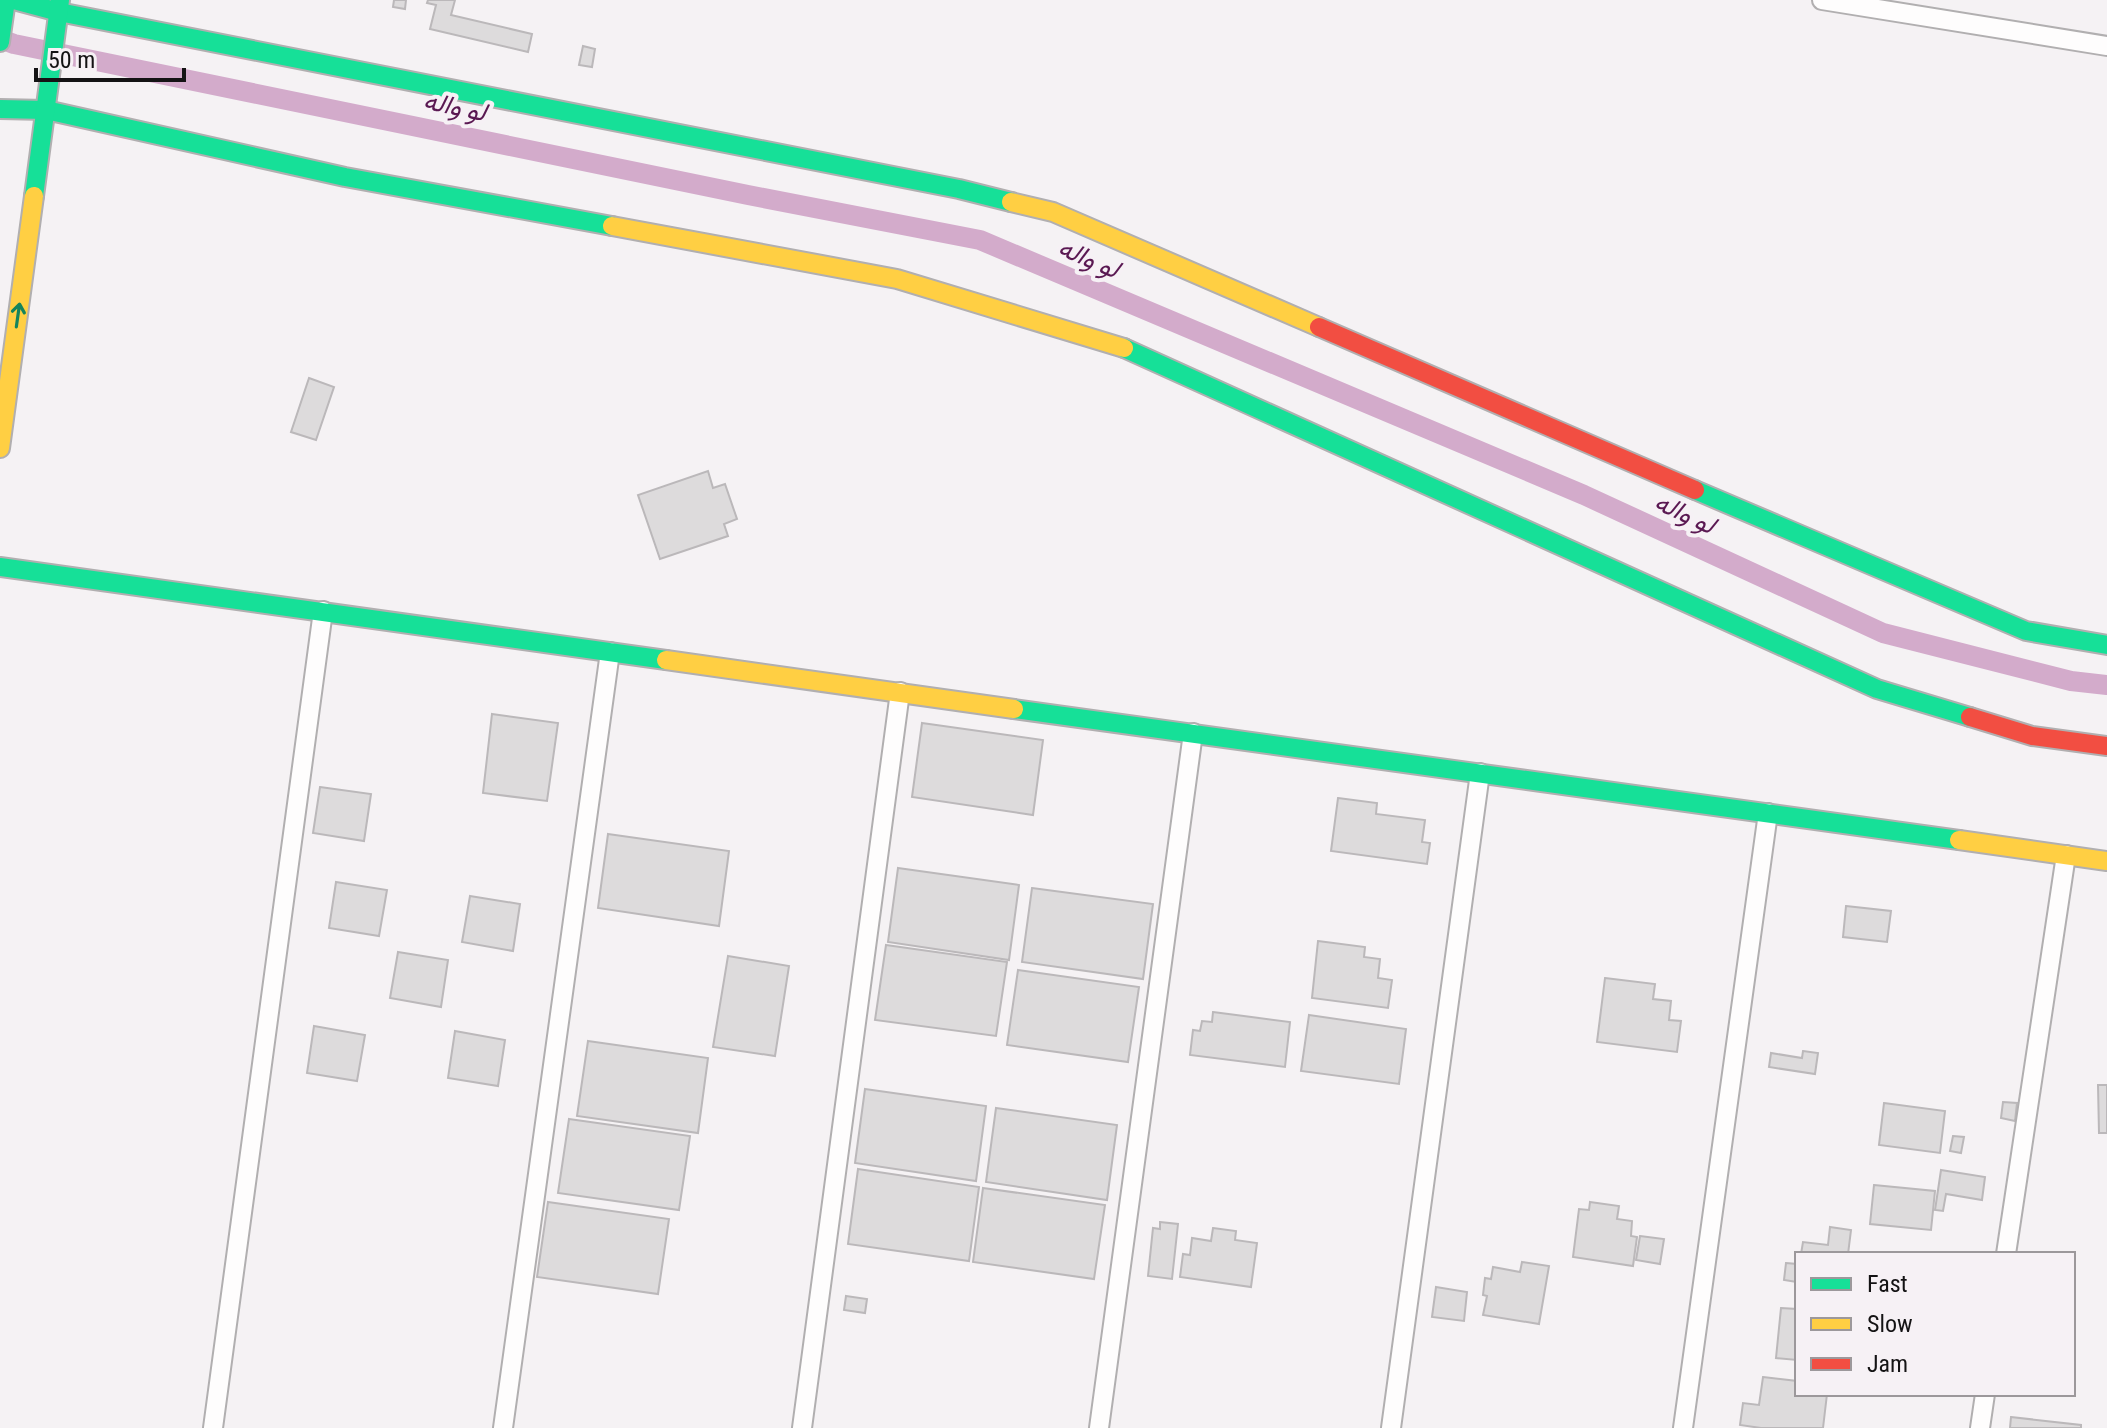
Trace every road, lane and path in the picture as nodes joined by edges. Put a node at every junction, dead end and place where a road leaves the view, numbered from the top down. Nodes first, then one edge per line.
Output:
1 (14, 0) edge
2 (1822, 0) edge
3 (5, 8) edge
4 (58, 13) edge
5 (0, 42) edge
6 (2107, 46) edge
7 (47, 101) junction
8 (0, 109) edge
9 (0, 448) edge
10 (0, 567) edge
11 (323, 611) junction
12 (2107, 645) edge
13 (610, 652) junction
14 (900, 692) junction
15 (1193, 733) junction
16 (2107, 746) edge
17 (1480, 773) junction
18 (1768, 813) junction
19 (2066, 855) junction
20 (2107, 861) edge
21 (2006, 1252) edge
22 (1985, 1396) edge
23 (213, 1428) edge
24 (503, 1428) edge
25 (802, 1428) edge
26 (1099, 1428) edge
27 (1391, 1428) edge
28 (1683, 1428) edge
29 (1980, 1428) edge

1 - 4 street
2 - 6 street
3 - 5 street
4 - 7 street
4 - 12 street
7 - 8 street
9 -> 7 street
7 - 16 street
10 - 11 street
11 - 13 street
11 - 23 street
13 - 14 street
13 - 24 street
14 - 15 street
14 - 25 street
15 - 17 street
15 - 26 street
17 - 18 street
17 - 27 street
18 - 19 street
18 - 28 street
19 - 20 street
19 - 21 street
22 - 29 street

